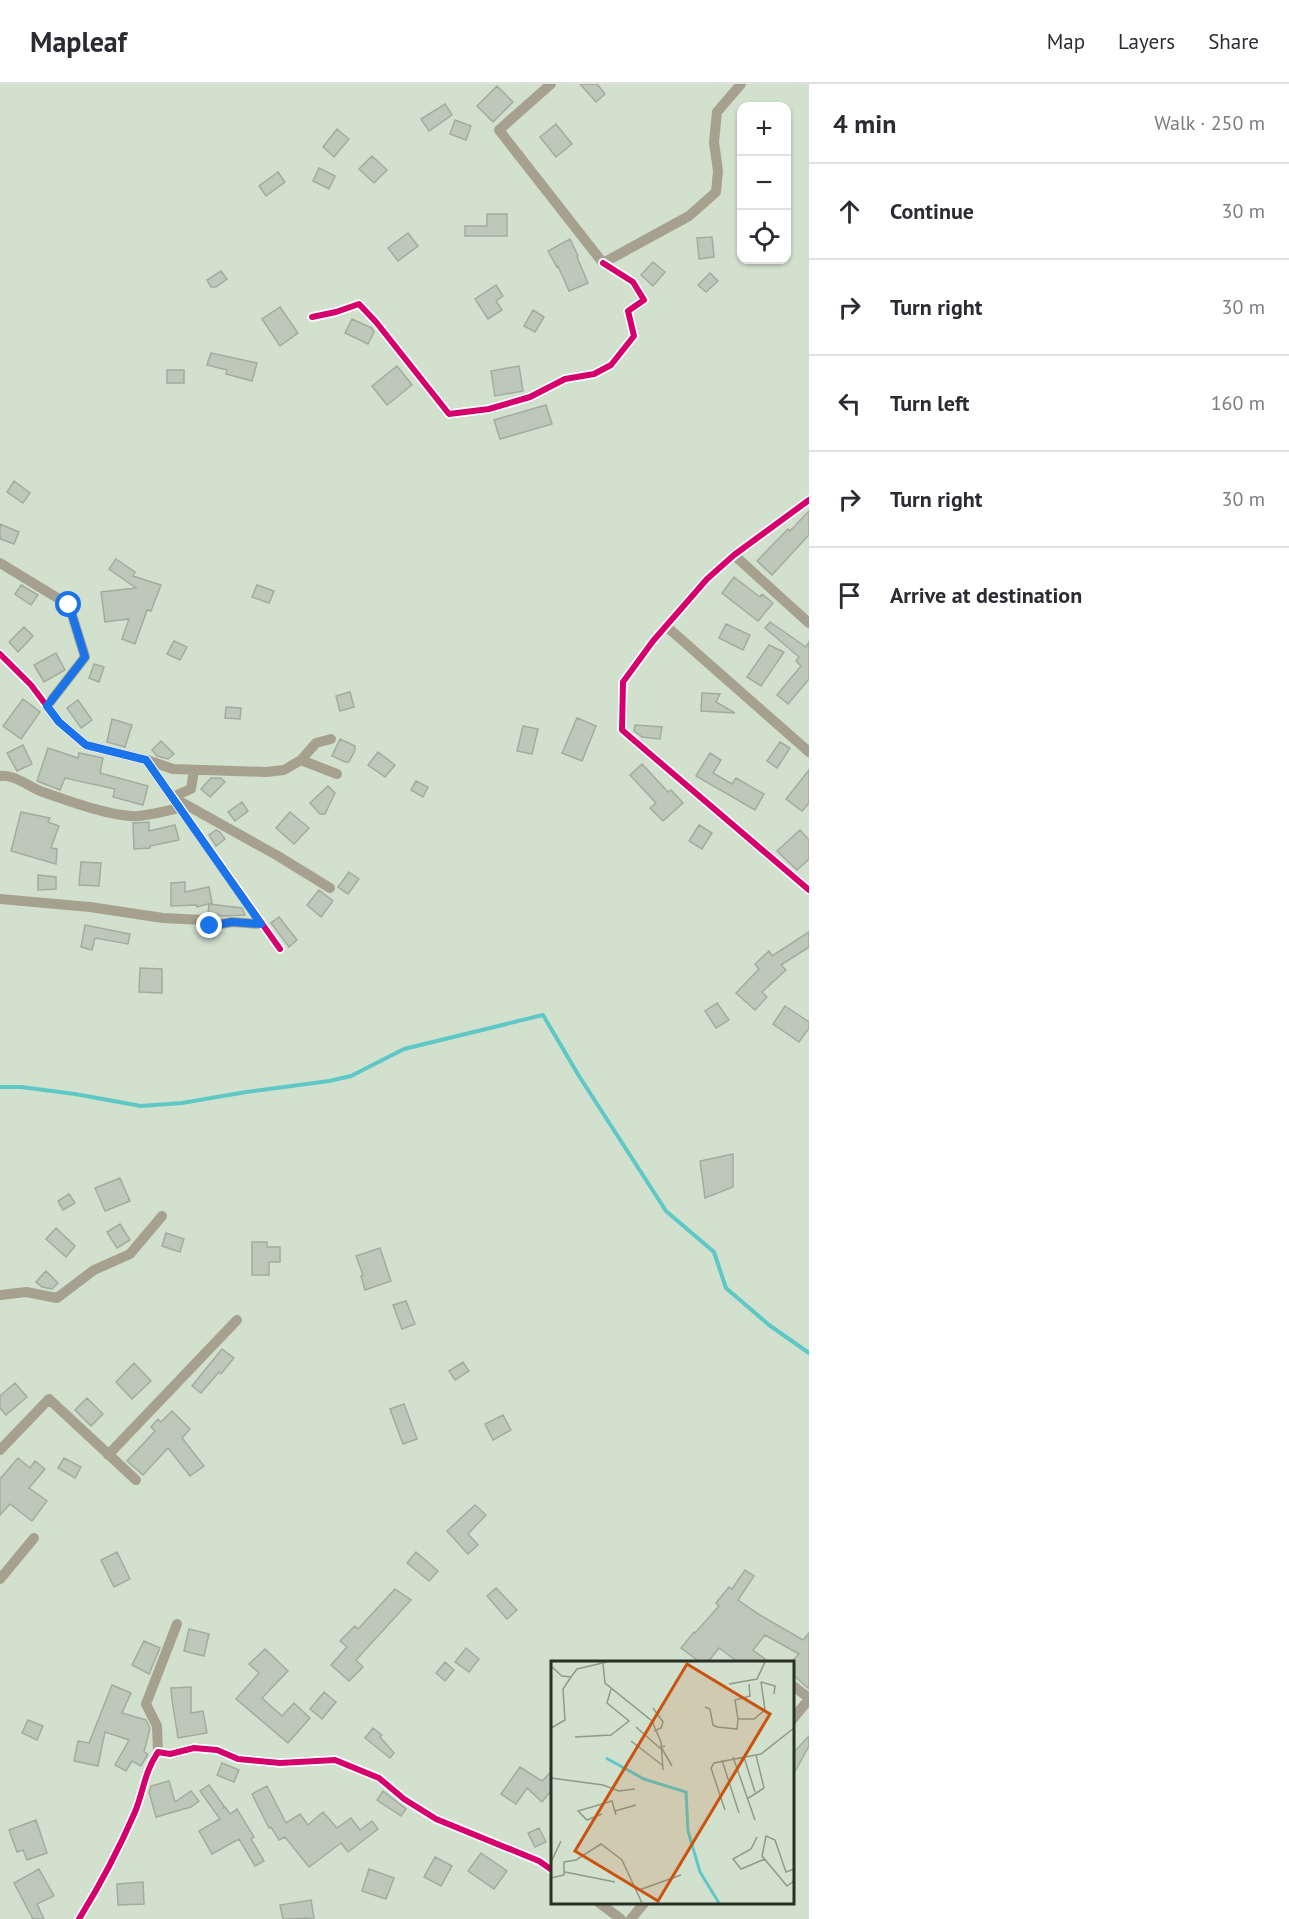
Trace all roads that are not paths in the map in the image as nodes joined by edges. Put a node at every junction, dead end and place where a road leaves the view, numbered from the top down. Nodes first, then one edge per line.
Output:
1 (550, 84) edge
2 (741, 84) edge
3 (603, 263) junction
4 (312, 317) dead end
5 (808, 503) edge
6 (734, 555) junction
7 (0, 563) edge
8 (809, 623) edge
9 (666, 626) junction
10 (0, 654) edge
11 (47, 706) junction
12 (332, 739) dead end
13 (809, 752) edge
14 (146, 760) junction
15 (301, 760) junction
16 (194, 770) junction
17 (337, 774) dead end
18 (0, 776) edge
19 (171, 797) junction
20 (179, 808) junction
21 (330, 888) dead end
22 (809, 890) edge
23 (0, 898) edge
24 (261, 924) junction
25 (280, 949) dead end
26 (162, 1216) dead end
27 (0, 1295) edge
28 (237, 1320) dead end
29 (0, 1450) edge
30 (108, 1455) junction
31 (135, 1480) dead end
32 (34, 1538) dead end
33 (0, 1579) edge
34 (177, 1624) dead end
35 (794, 1687) edge
36 (809, 1699) edge
37 (794, 1718) edge
38 (158, 1752) junction
39 (551, 1869) edge
40 (601, 1904) edge
41 (643, 1904) edge
42 (79, 1919) edge
43 (621, 1919) edge
44 (631, 1919) edge

1 - 3 street
2 - 3 street
3 - 4 street
5 - 6 street
6 - 8 street
6 - 9 street
7 - 11 street
9 - 13 street
9 - 22 street
10 - 11 street
11 - 14 street
12 - 15 street
14 - 16 street
14 - 19 street
15 - 16 street
15 - 17 street
16 - 19 street
18 - 20 street
19 - 20 street
19 - 21 street
20 - 24 street
23 - 24 street
24 - 25 street
26 - 27 street
28 - 30 street
29 - 30 street
30 - 31 street
32 - 33 street
34 - 38 street
35 - 36 street
36 - 37 street
38 - 39 street
38 - 42 street
40 - 43 street
41 - 44 street

